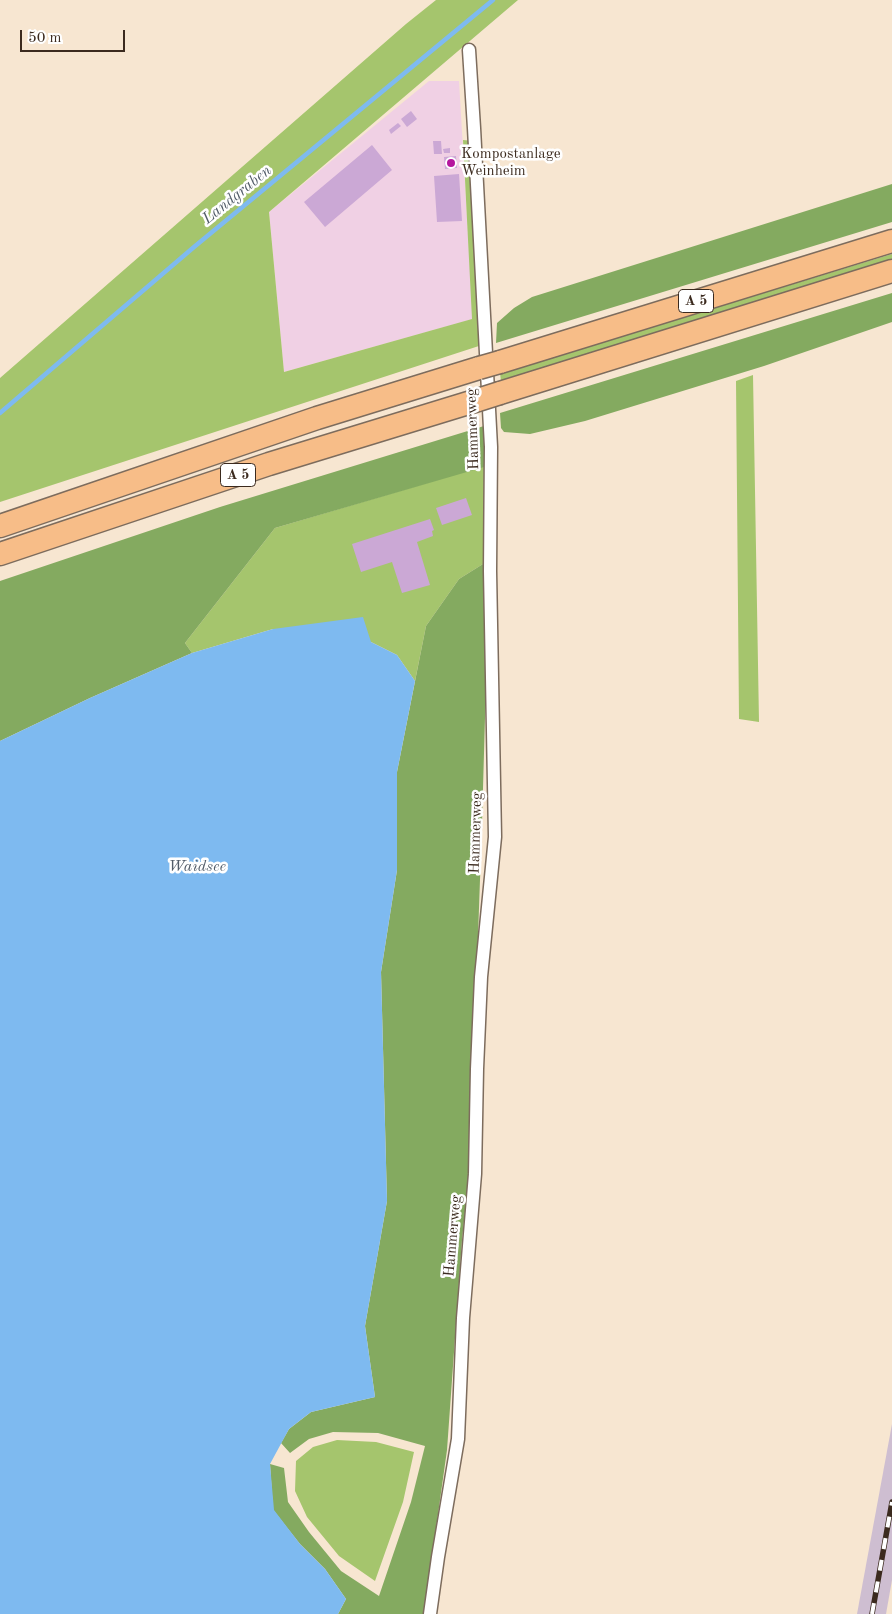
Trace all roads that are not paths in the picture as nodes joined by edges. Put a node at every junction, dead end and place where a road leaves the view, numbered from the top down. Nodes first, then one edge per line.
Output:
1 (468, 50) dead end
2 (892, 242) edge
3 (892, 271) edge
4 (0, 526) edge
5 (0, 554) edge
6 (430, 1614) edge

1 - 6 street, Hammerweg
2 - 4 highway, A 5
3 - 5 highway, A 5, bridge

